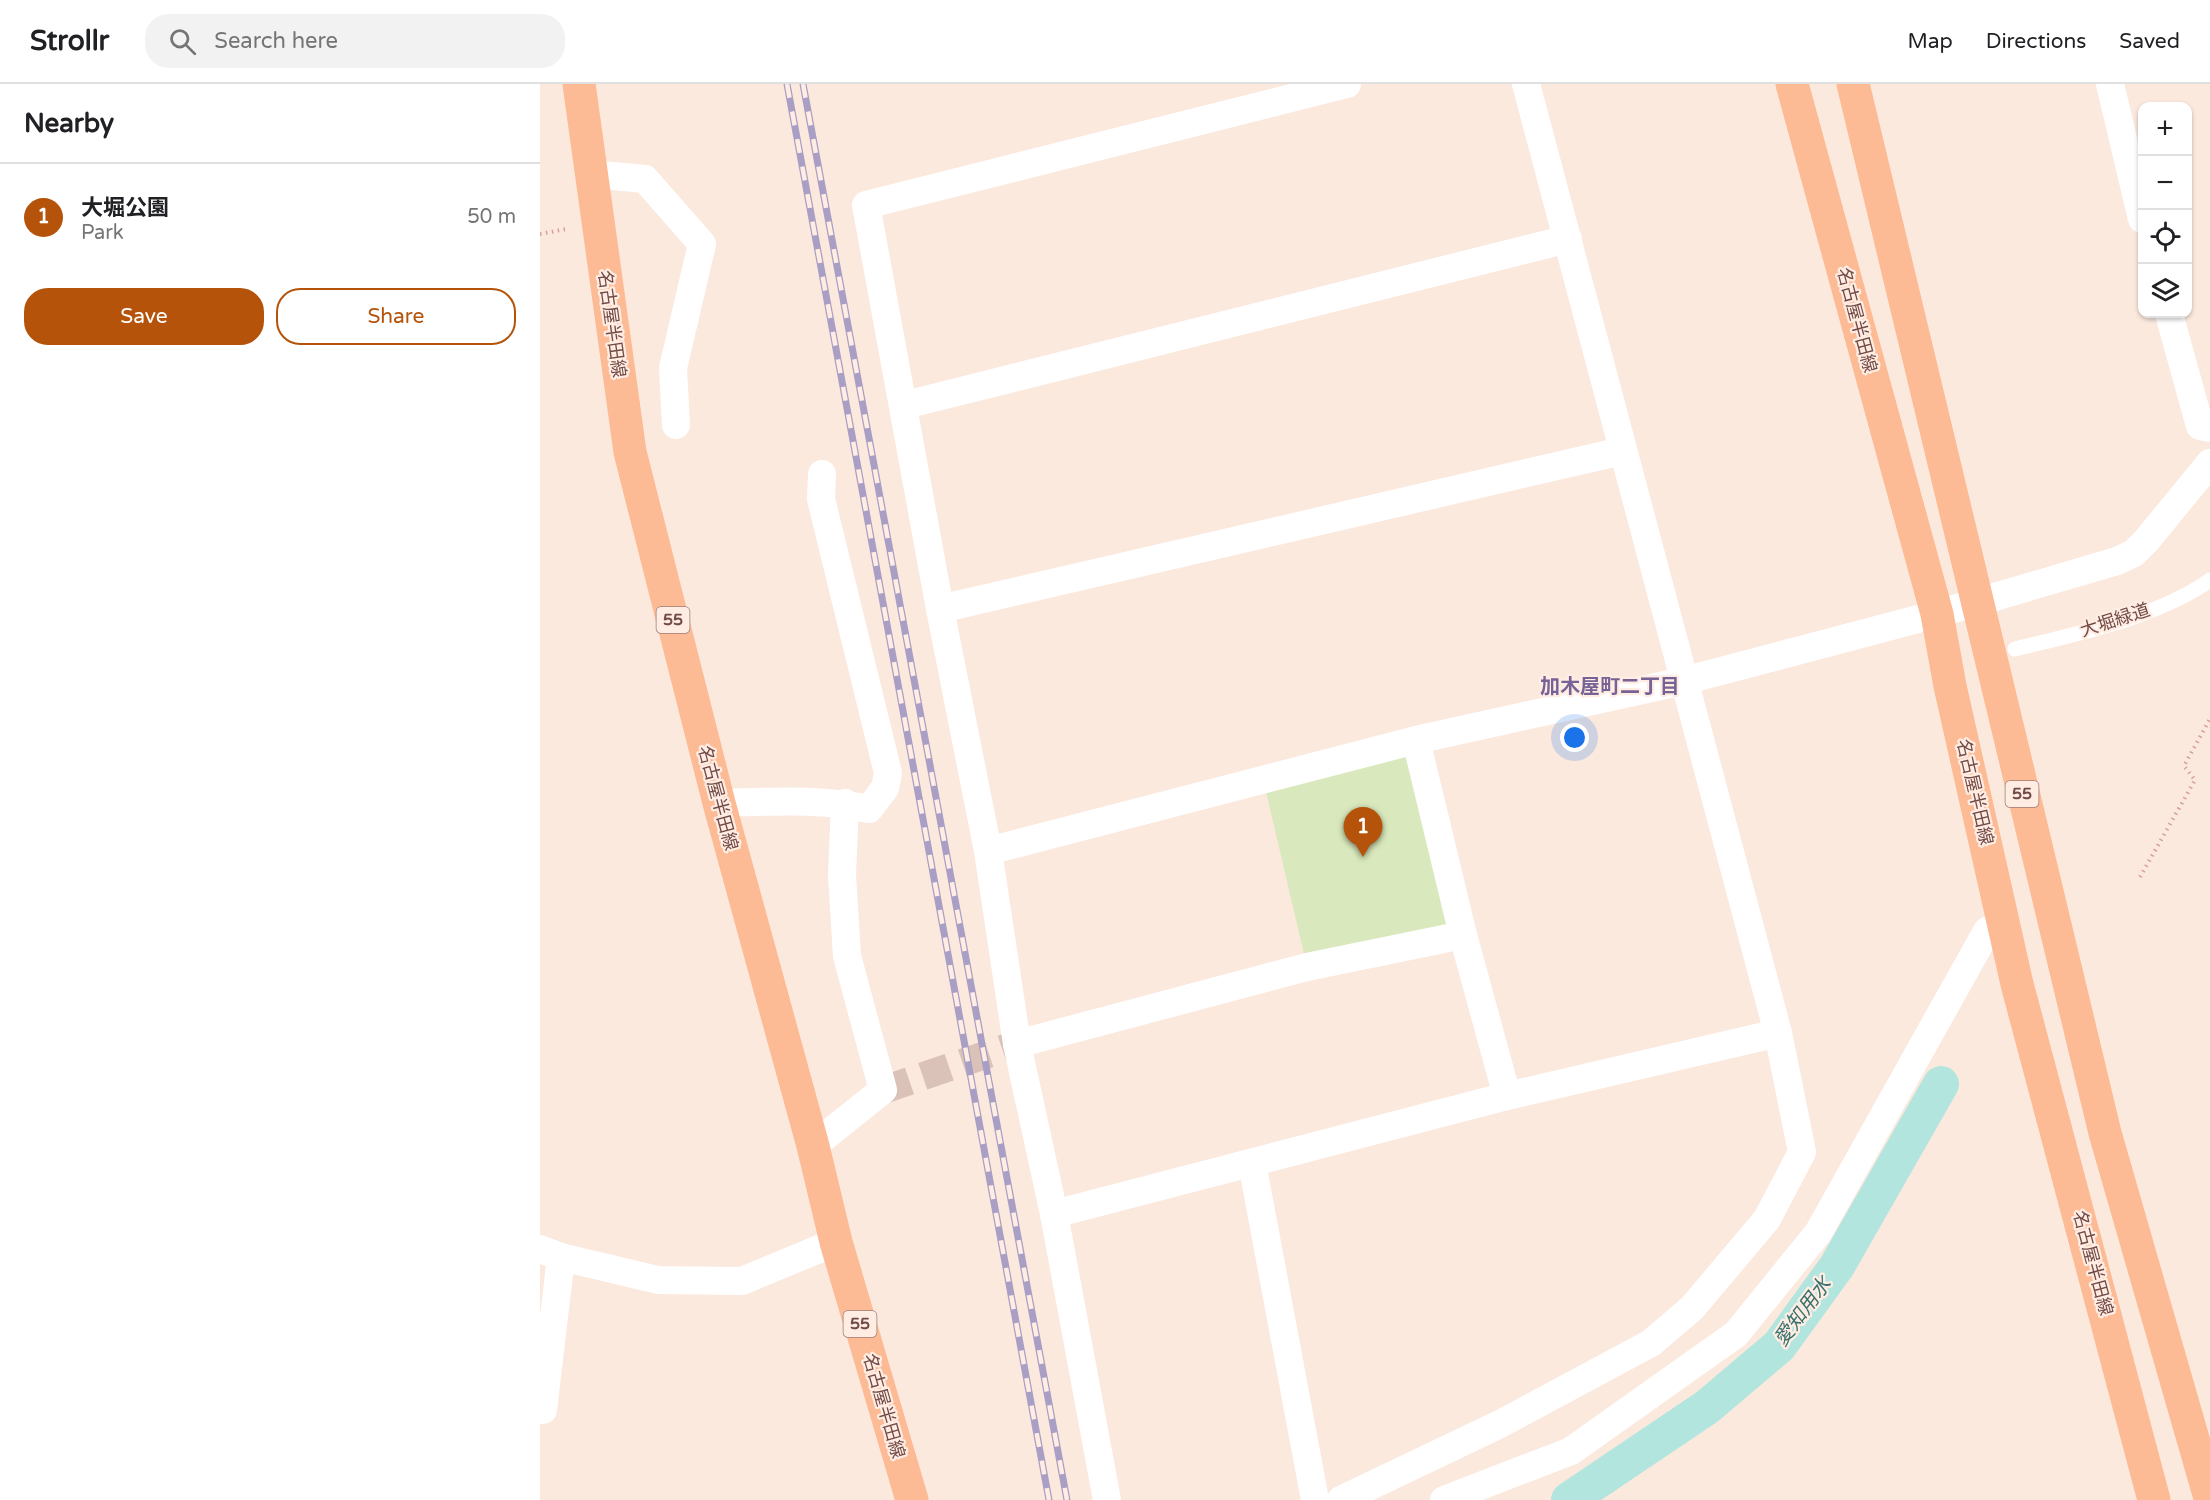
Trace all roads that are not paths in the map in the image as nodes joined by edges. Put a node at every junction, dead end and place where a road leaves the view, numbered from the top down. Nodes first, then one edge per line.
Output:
1 (579, 84) edge
2 (1347, 84) edge
3 (1526, 84) edge
4 (1792, 84) edge
5 (1853, 84) edge
6 (2110, 84) edge
7 (591, 174) junction
8 (2140, 210) edge
9 (1568, 239) junction
10 (2170, 318) edge
11 (905, 405) junction
12 (676, 425) dead end
13 (2210, 428) edge
14 (1622, 451) junction
15 (2210, 463) edge
16 (822, 474) dead end
17 (2210, 580) edge
18 (1976, 603) junction
19 (940, 609) junction
20 (1937, 614) junction
21 (2015, 649) dead end
22 (1683, 681) junction
23 (1416, 740) junction
24 (719, 803) junction
25 (845, 803) junction
26 (988, 851) junction
27 (2005, 922) junction
28 (1463, 935) junction
29 (1778, 1033) junction
30 (1017, 1044) junction
31 (1507, 1096) junction
32 (813, 1146) junction
33 (1252, 1162) junction
34 (1054, 1214) junction
35 (836, 1242) junction
36 (551, 1253) edge
37 (543, 1410) dead end
38 (2209, 1490) edge
39 (912, 1500) edge
40 (1107, 1500) edge
41 (1315, 1500) edge
42 (1341, 1500) edge
43 (1444, 1500) edge
44 (2154, 1500) edge

1 - 7 main road, 名古屋半田線 / 55
2 - 11 street
3 - 9 street
4 - 20 main road, 名古屋半田線 / 55
5 - 18 main road, 55
6 - 8 street
7 - 12 street
7 - 24 main road, 名古屋半田線 / 55
9 - 11 street
9 - 14 street
10 - 13 street
11 - 19 street
14 - 19 street
14 - 22 street
15 - 18 street
16 - 25 street
17 - 21 lane, 大堀緑道
18 - 20 street
18 - 38 main road, 55
19 - 26 street
20 - 22 street
20 - 27 main road, 名古屋半田線 / 55
22 - 23 street
22 - 29 street
23 - 26 street
23 - 28 street
24 - 25 street
24 - 32 main road, 名古屋半田線 / 55
25 - 32 street
26 - 30 street
27 - 43 street
27 - 44 main road, 名古屋半田線 / 55
28 - 30 street
28 - 31 street
29 - 31 street
29 - 42 street
30 - 34 street
31 - 33 street
32 - 35 main road, 名古屋半田線 / 55
33 - 34 street
33 - 41 street
34 - 40 street
35 - 36 street
35 - 39 main road, 名古屋半田線 / 55
36 - 37 street

